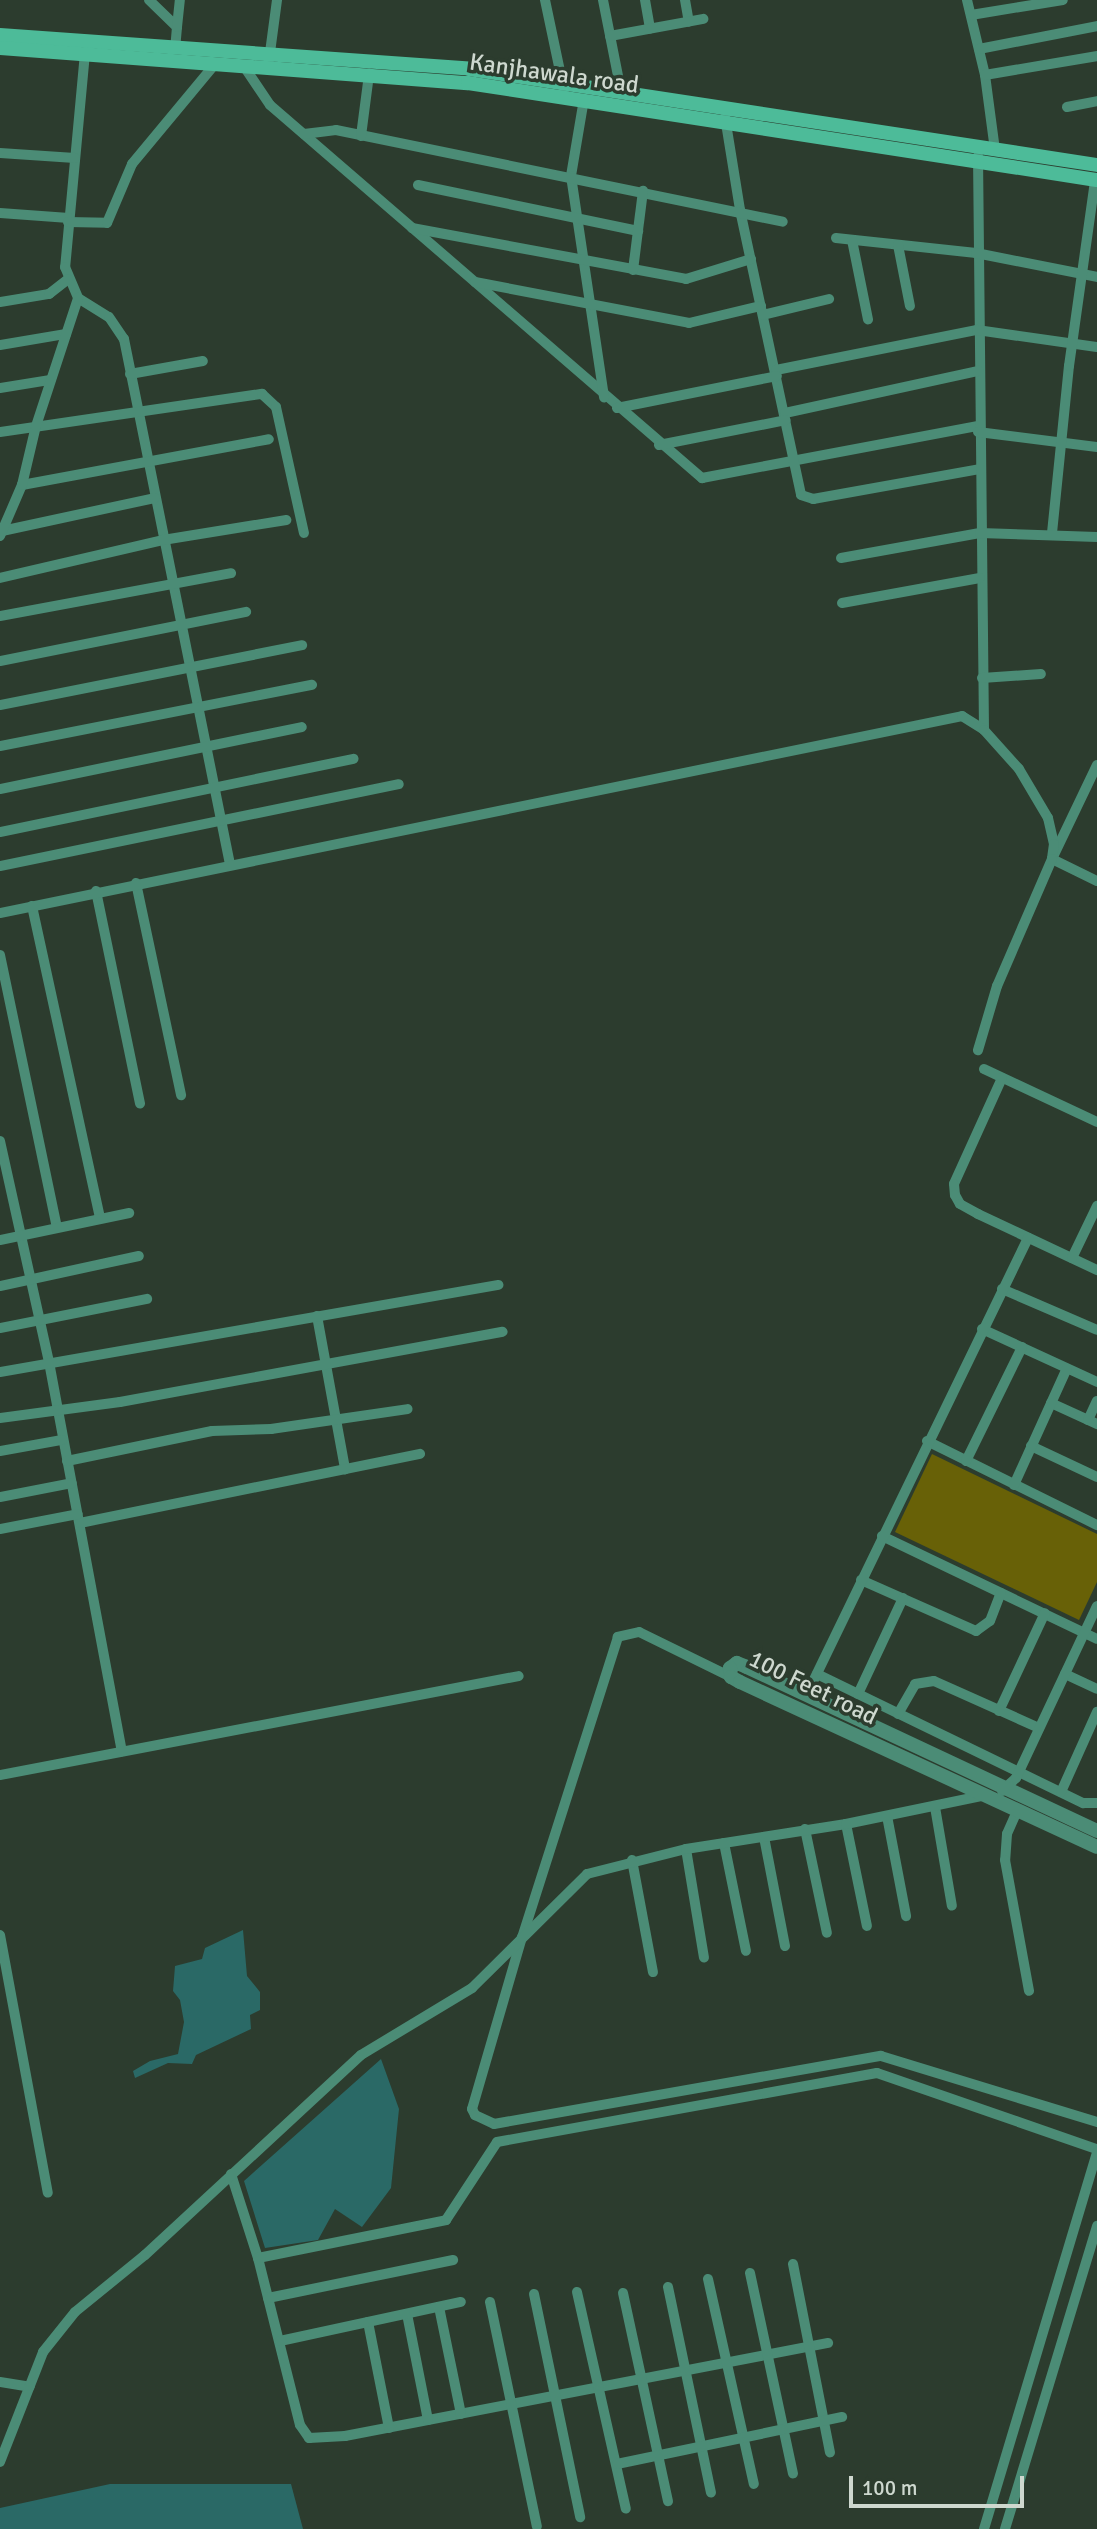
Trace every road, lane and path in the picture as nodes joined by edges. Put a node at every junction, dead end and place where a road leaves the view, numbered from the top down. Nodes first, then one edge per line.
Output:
1 (149, 0) edge
2 (180, 0) edge
3 (276, 0) edge
4 (545, 0) edge
5 (603, 0) edge
6 (645, 0) edge
7 (685, 0) edge
8 (967, 0) edge
9 (1063, 0) edge
10 (971, 15) junction
11 (703, 19) dead end
12 (689, 22) junction
13 (1097, 26) edge
14 (177, 27) junction
15 (650, 29) junction
16 (0, 35) edge
17 (610, 36) junction
18 (0, 48) edge
19 (175, 48) junction
20 (979, 49) junction
21 (85, 53) junction
22 (1097, 56) edge
23 (269, 61) junction
24 (216, 63) junction
25 (243, 65) junction
26 (369, 74) junction
27 (985, 75) junction
28 (563, 88) junction
29 (621, 91) junction
30 (584, 99) junction
31 (1097, 102) edge
32 (1067, 107) dead end
33 (726, 114) junction
34 (304, 134) junction
35 (361, 136) junction
36 (995, 150) junction
37 (0, 153) edge
38 (978, 154) junction
39 (75, 158) junction
40 (1096, 175) edge
41 (571, 176) junction
42 (418, 185) dead end
43 (643, 191) junction
44 (740, 210) junction
45 (0, 213) edge
46 (574, 215) junction
47 (69, 220) junction
48 (783, 222) dead end
49 (412, 228) junction
50 (638, 231) junction
51 (836, 238) dead end
52 (852, 240) junction
53 (898, 245) junction
54 (976, 253) junction
55 (581, 258) junction
56 (751, 260) junction
57 (633, 270) junction
58 (1080, 274) junction
59 (1097, 277) edge
60 (68, 279) junction
61 (472, 281) junction
62 (78, 298) junction
63 (830, 299) dead end
64 (0, 302) edge
65 (589, 302) junction
66 (910, 306) dead end
67 (762, 311) junction
68 (868, 319) dead end
69 (977, 330) junction
70 (65, 334) junction
71 (1072, 343) junction
72 (0, 345) edge
73 (1097, 347) edge
74 (203, 361) dead end
75 (978, 371) junction
76 (776, 373) junction
77 (131, 374) junction
78 (50, 380) junction
79 (0, 388) edge
80 (604, 398) junction
81 (617, 408) junction
82 (136, 412) junction
83 (786, 416) junction
84 (36, 426) junction
85 (978, 429) junction
86 (0, 432) edge
87 (270, 439) dead end
88 (1061, 441) junction
89 (659, 444) junction
90 (1097, 447) edge
91 (146, 461) junction
92 (795, 463) junction
93 (979, 469) junction
94 (22, 485) junction
95 (153, 498) junction
96 (286, 520) dead end
97 (1, 533) edge
98 (304, 533) dead end
99 (980, 533) junction
100 (1052, 533) junction
101 (1097, 537) edge
102 (163, 540) junction
103 (841, 558) dead end
104 (232, 573) dead end
105 (0, 578) edge
106 (980, 578) junction
107 (172, 582) junction
108 (842, 603) dead end
109 (246, 612) dead end
110 (0, 616) edge
111 (180, 624) junction
112 (302, 645) dead end
113 (0, 661) edge
114 (189, 667) junction
115 (1041, 674) dead end
116 (982, 678) junction
117 (312, 685) dead end
118 (0, 705) edge
119 (198, 708) junction
120 (302, 727) dead end
121 (984, 730) junction
122 (0, 746) edge
123 (205, 747) junction
124 (354, 759) dead end
125 (1097, 765) edge
126 (399, 784) dead end
127 (0, 789) edge
128 (215, 789) junction
129 (221, 821) junction
130 (0, 832) edge
131 (1052, 859) junction
132 (230, 864) junction
133 (0, 866) edge
134 (1097, 881) edge
135 (136, 883) junction
136 (96, 891) junction
137 (32, 906) junction
138 (0, 913) edge
139 (0, 955) edge
140 (978, 1050) dead end
141 (984, 1069) dead end
142 (1002, 1078) junction
143 (181, 1095) dead end
144 (140, 1103) dead end
145 (1097, 1122) edge
146 (1, 1148) edge
147 (5, 1192) edge
148 (1097, 1206) edge
149 (129, 1213) dead end
150 (100, 1218) junction
151 (57, 1227) junction
152 (18, 1236) junction
153 (1028, 1238) junction
154 (0, 1240) edge
155 (139, 1256) dead end
156 (1072, 1258) junction
157 (1097, 1270) edge
158 (29, 1280) junction
159 (498, 1285) dead end
160 (0, 1286) edge
161 (1002, 1289) junction
162 (147, 1299) dead end
163 (317, 1316) junction
164 (39, 1320) junction
165 (0, 1328) edge
166 (982, 1329) junction
167 (1097, 1330) edge
168 (503, 1332) dead end
169 (1022, 1347) junction
170 (49, 1362) junction
171 (325, 1365) junction
172 (1067, 1368) junction
173 (0, 1372) edge
174 (1097, 1382) edge
175 (1097, 1401) edge
176 (1051, 1403) junction
177 (55, 1409) junction
178 (408, 1409) dead end
179 (0, 1418) edge
180 (336, 1421) junction
181 (1093, 1422) edge
182 (62, 1440) junction
183 (926, 1441) junction
184 (1031, 1446) junction
185 (0, 1451) edge
186 (420, 1454) dead end
187 (67, 1461) junction
188 (966, 1461) junction
189 (345, 1469) junction
190 (1097, 1477) edge
191 (72, 1483) junction
192 (1014, 1485) junction
193 (0, 1497) edge
194 (79, 1519) junction
195 (1097, 1525) edge
196 (0, 1529) edge
197 (882, 1536) junction
198 (862, 1580) junction
199 (1001, 1593) junction
200 (903, 1598) junction
201 (1097, 1606) edge
202 (1045, 1614) junction
203 (1084, 1633) junction
204 (1097, 1639) edge
205 (817, 1674) junction
206 (1065, 1674) junction
207 (519, 1676) dead end
208 (731, 1677) junction
209 (1097, 1689) edge
210 (807, 1694) junction
211 (858, 1694) junction
212 (999, 1711) junction
213 (1097, 1712) edge
214 (898, 1714) junction
215 (1040, 1728) junction
216 (122, 1751) junction
217 (1019, 1772) junction
218 (0, 1775) edge
219 (1008, 1790) junction
220 (1061, 1792) junction
221 (987, 1795) junction
222 (1097, 1803) edge
223 (935, 1807) junction
224 (1018, 1808) junction
225 (887, 1816) junction
226 (846, 1824) junction
227 (805, 1829) junction
228 (1097, 1831) edge
229 (764, 1837) junction
230 (724, 1843) junction
231 (1097, 1847) edge
232 (686, 1849) junction
233 (632, 1860) junction
234 (952, 1906) dead end
235 (906, 1916) dead end
236 (867, 1926) dead end
237 (827, 1933) dead end
238 (0, 1935) edge
239 (520, 1945) junction
240 (785, 1945) dead end
241 (746, 1951) dead end
242 (704, 1958) dead end
243 (653, 1972) dead end
244 (1029, 1991) dead end
245 (1097, 2122) edge
246 (1097, 2151) edge
247 (231, 2174) junction
248 (48, 2193) dead end
249 (1097, 2226) edge
250 (258, 2258) junction
251 (453, 2260) dead end
252 (793, 2264) dead end
253 (750, 2273) dead end
254 (708, 2279) dead end
255 (668, 2287) dead end
256 (577, 2292) dead end
257 (623, 2293) dead end
258 (534, 2294) dead end
259 (268, 2298) junction
260 (461, 2302) dead end
261 (490, 2302) dead end
262 (439, 2307) junction
263 (408, 2314) junction
264 (368, 2322) junction
265 (280, 2341) junction
266 (828, 2343) dead end
267 (810, 2347) junction
268 (768, 2356) junction
269 (729, 2363) junction
270 (687, 2372) junction
271 (643, 2379) junction
272 (0, 2382) edge
273 (30, 2387) junction
274 (600, 2388) junction
275 (555, 2396) junction
276 (512, 2404) junction
277 (461, 2414) junction
278 (842, 2417) dead end
279 (428, 2420) junction
280 (825, 2422) junction
281 (389, 2428) junction
282 (784, 2431) junction
283 (744, 2438) junction
284 (701, 2446) junction
285 (830, 2452) dead end
286 (659, 2454) junction
287 (0, 2462) edge
288 (617, 2463) junction
289 (793, 2473) dead end
290 (754, 2484) dead end
291 (711, 2493) dead end
292 (668, 2501) dead end
293 (626, 2509) dead end
294 (580, 2517) dead end
295 (537, 2526) dead end
296 (984, 2529) edge
297 (1006, 2529) edge

1 - 14 street
2 - 14 street
3 - 23 street
4 - 28 street
5 - 17 street
6 - 15 street
7 - 12 street
8 - 10 street
9 - 10 street
10 - 20 street
11 - 12 street
12 - 15 street
13 - 20 street
14 - 19 street
15 - 17 street
16 - 19 main road, Kanjhawala road
17 - 29 street
18 - 21 main road, Kanjhawala road
19 - 23 main road, Kanjhawala road
20 - 27 street
21 - 24 main road, Kanjhawala road
21 - 39 street
22 - 27 street
23 - 25 main road, Kanjhawala road
23 - 26 main road, Kanjhawala road
23 - 28 main road, Kanjhawala road
24 - 25 main road, Kanjhawala road
24 - 47 street
25 - 34 street
26 - 28 main road, Kanjhawala road
26 - 35 street
27 - 36 street
28 - 29 main road, Kanjhawala road
28 - 30 main road, Kanjhawala road
29 - 33 main road, Kanjhawala road
30 - 33 main road, Kanjhawala road
30 - 41 street
31 - 32 street
33 - 38 main road, Kanjhawala road
33 - 44 street
34 - 35 street
34 - 49 street
35 - 41 street
36 - 38 main road, Kanjhawala road
36 - 40 main road, Kanjhawala road
37 - 39 street
38 - 40 main road, Kanjhawala road
38 - 54 street
39 - 47 street
40 - 58 street
41 - 43 street
41 - 46 street
42 - 46 street
43 - 44 street
43 - 50 street
44 - 48 street
44 - 56 street
45 - 47 street
46 - 50 street
46 - 55 street
47 - 60 street
49 - 55 street
49 - 61 street
50 - 57 street
51 - 52 street
52 - 53 street
52 - 68 street
53 - 54 street
53 - 66 street
54 - 58 street
54 - 69 street
55 - 57 street
55 - 65 street
56 - 57 street
56 - 67 street
58 - 59 street
58 - 71 street
60 - 62 street
60 - 64 street
61 - 65 street
61 - 80 street
62 - 70 street
62 - 77 street
63 - 67 street
65 - 67 street
65 - 80 street
67 - 76 street
69 - 71 street
69 - 75 street
69 - 76 street
70 - 72 street
70 - 78 street
71 - 73 street
71 - 88 street
74 - 77 street
75 - 83 street
75 - 85 street
76 - 81 street
76 - 83 street
77 - 82 street
78 - 79 street
78 - 84 street
80 - 81 street
81 - 89 street
82 - 84 street
82 - 91 street
82 - 98 street
83 - 89 street
83 - 92 street
84 - 86 street
84 - 94 street
85 - 88 street
85 - 92 street
85 - 93 street
87 - 91 street
88 - 90 street
88 - 100 street
89 - 92 street
91 - 94 street
91 - 95 street
92 - 93 street
93 - 99 street
94 - 97 street
95 - 97 street
95 - 102 street
96 - 102 street
99 - 100 street
99 - 103 street
99 - 106 street
100 - 101 street
102 - 105 street
102 - 107 street
104 - 107 street
106 - 108 street
106 - 116 street
107 - 110 street
107 - 111 street
109 - 111 street
111 - 113 street
111 - 114 street
112 - 114 street
114 - 118 street
114 - 119 street
115 - 116 street
116 - 121 street
117 - 119 street
119 - 122 street
119 - 123 street
120 - 123 street
121 - 131 street
121 - 132 street
123 - 127 street
123 - 128 street
124 - 128 street
125 - 131 street
126 - 129 street
128 - 129 street
128 - 130 street
129 - 132 street
129 - 133 street
131 - 134 street
131 - 140 street
132 - 135 street
135 - 136 street
135 - 143 street
136 - 137 street
136 - 144 street
137 - 138 street
137 - 150 street
139 - 151 street
141 - 142 street
142 - 145 street
142 - 153 street
146 - 147 street
147 - 152 street
148 - 156 street
149 - 150 street
150 - 151 street
151 - 152 street
152 - 154 street
152 - 158 street
153 - 156 street
153 - 161 street
155 - 158 street
156 - 157 street
158 - 160 street
158 - 164 street
159 - 163 street
161 - 166 street
161 - 167 street
162 - 164 street
163 - 170 street
163 - 171 street
164 - 165 street
164 - 170 street
166 - 169 street
166 - 183 street
168 - 171 street
169 - 172 street
169 - 188 street
170 - 173 street
170 - 177 street
171 - 177 street
171 - 180 street
172 - 174 street
172 - 176 street
175 - 181 street
176 - 181 street
176 - 184 street
177 - 179 street
177 - 182 street
178 - 180 street
180 - 187 street
180 - 189 street
182 - 185 street
182 - 187 street
183 - 188 street
183 - 197 street
184 - 190 street
184 - 192 street
186 - 189 street
187 - 191 street
188 - 192 street
189 - 194 street
191 - 193 street
191 - 194 street
192 - 195 street
194 - 196 street
194 - 216 street
197 - 198 street
197 - 199 street
198 - 200 street
198 - 205 street
199 - 200 street
199 - 202 street
200 - 211 street
201 - 203 street
202 - 203 street
202 - 212 street
203 - 204 street
203 - 206 street
205 - 210 street
205 - 211 street
206 - 209 street
206 - 215 street
207 - 216 street
208 - 210 street, 100 Feet road
208 - 221 street, 100 Feet road
208 - 239 street
210 - 219 street, 100 Feet road
211 - 214 street
212 - 214 street
212 - 215 street
213 - 220 street
214 - 217 street
215 - 217 street
216 - 218 street
217 - 219 street
217 - 220 street
219 - 221 street
219 - 228 street, 100 Feet road
220 - 222 street
221 - 223 street
221 - 224 street, 100 Feet road
223 - 225 street
223 - 234 street
224 - 231 street, 100 Feet road
224 - 244 street
225 - 226 street
225 - 235 street
226 - 227 street
226 - 236 street
227 - 229 street
227 - 237 street
229 - 230 street
229 - 240 street
230 - 232 street
230 - 241 street
232 - 233 street
232 - 242 street
233 - 239 street
233 - 243 street
238 - 248 street
239 - 245 street
239 - 247 street
246 - 250 street
246 - 296 street
247 - 250 street
247 - 273 street
249 - 297 street
250 - 259 street
251 - 259 street
252 - 267 street
253 - 268 street
254 - 269 street
255 - 270 street
256 - 274 street
257 - 271 street
258 - 275 street
259 - 265 street
260 - 262 street
261 - 276 street
262 - 263 street
262 - 277 street
263 - 264 street
263 - 279 street
264 - 265 street
264 - 281 street
265 - 281 street
266 - 267 street
267 - 268 street
267 - 280 street
268 - 269 street
268 - 282 street
269 - 270 street
269 - 283 street
270 - 271 street
270 - 284 street
271 - 274 street
271 - 286 street
272 - 273 street
273 - 287 street
274 - 275 street
274 - 288 street
275 - 276 street
275 - 294 street
276 - 277 street
276 - 295 street
277 - 279 street
278 - 280 street
279 - 281 street
280 - 282 street
280 - 285 street
282 - 283 street
282 - 289 street
283 - 284 street
283 - 290 street
284 - 286 street
284 - 291 street
286 - 288 street
286 - 292 street
288 - 293 street

